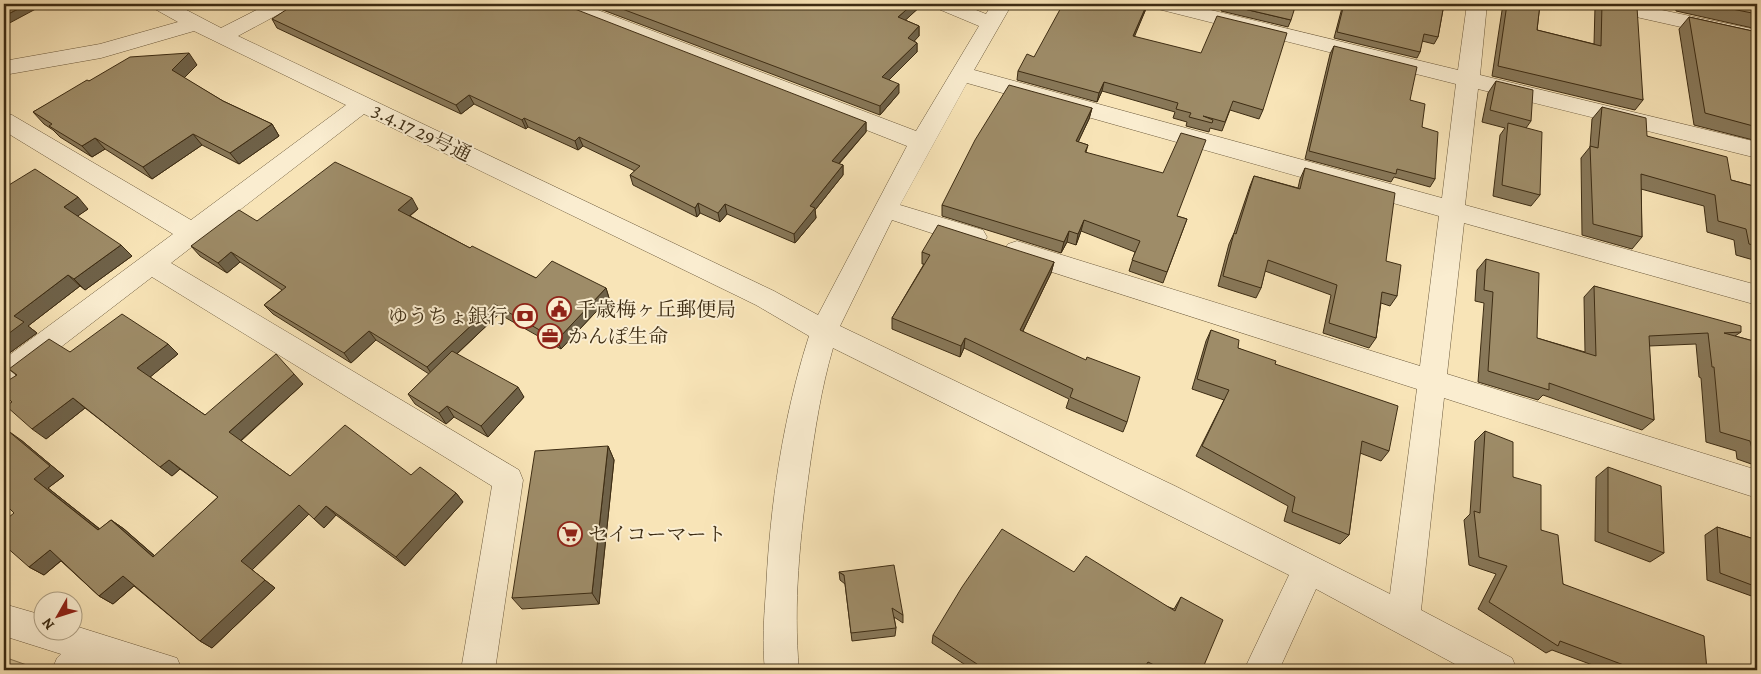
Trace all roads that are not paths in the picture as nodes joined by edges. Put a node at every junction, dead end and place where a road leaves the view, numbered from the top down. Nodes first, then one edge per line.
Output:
1 (160, 4) edge
2 (283, 4) edge
3 (564, 4) edge
4 (943, 4) edge
5 (1161, 4) edge
6 (1476, 4) edge
7 (1605, 4) edge
8 (997, 13) edge
9 (196, 24) junction
10 (222, 36) junction
11 (1757, 37) edge
12 (4, 68) edge
13 (962, 74) junction
14 (1468, 79) junction
15 (363, 104) junction
16 (4, 120) edge
17 (921, 142) junction
18 (1757, 150) edge
19 (886, 209) junction
20 (1453, 211) junction
21 (192, 233) junction
22 (151, 264) junction
23 (1757, 295) edge
24 (824, 330) junction
25 (4, 375) edge
26 (1432, 383) junction
27 (1757, 484) edge
28 (1309, 569) junction
29 (1404, 617) junction
30 (4, 620) edge
31 (96, 649) junction
32 (69, 670) edge
33 (165, 670) edge
34 (478, 670) edge
35 (782, 670) edge
36 (1261, 670) edge
37 (1500, 670) edge

1 - 9 street, 3.4.17 29号通
2 - 10 street
3 - 17 street
4 - 8 street
5 - 14 street
6 - 14 street
7 - 11 street
8 - 13 street
9 - 10 street, 3.4.17 29号通
9 - 12 street
10 - 15 street, 3.4.17 29号通
13 - 17 street
13 - 20 street
14 - 18 street
14 - 20 street
15 - 21 street
15 - 24 street, 3.4.17 29号通
16 - 21 street
17 - 19 street
19 - 24 street
19 - 26 street
20 - 23 street
20 - 26 street
21 - 22 street
22 - 25 street
22 - 34 street
24 - 28 street, 3.4.17 29号通
24 - 35 street
26 - 27 street
26 - 29 street
28 - 29 street, 3.4.17 29号通
28 - 36 street
29 - 37 street, 3.4.17 29号通
30 - 31 street
31 - 32 street
31 - 33 street

